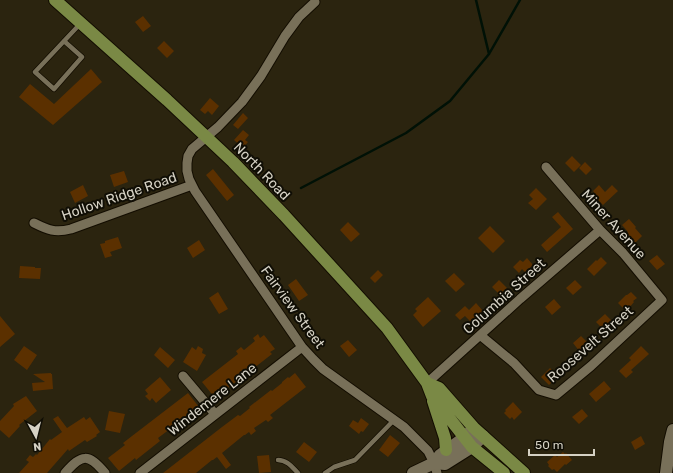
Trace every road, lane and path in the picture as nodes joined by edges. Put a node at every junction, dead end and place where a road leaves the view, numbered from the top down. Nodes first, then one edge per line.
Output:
1 (55, 0) edge
2 (315, 2) dead end
3 (81, 23) junction
4 (64, 41) junction
5 (206, 137) junction
6 (546, 167) dead end
7 (192, 185) junction
8 (34, 223) dead end
9 (600, 230) junction
10 (662, 300) joint
11 (480, 335) junction
12 (302, 346) junction
13 (183, 376) dead end
14 (427, 383) junction
15 (432, 396) junction
16 (215, 414) junction
17 (394, 420) junction
18 (673, 430) edge
19 (479, 432) junction
20 (465, 437) junction
21 (472, 447) junction
22 (446, 450) junction
23 (278, 460) dead end
24 (436, 468) edge
25 (668, 471) edge
26 (65, 473) edge
27 (105, 473) edge
28 (140, 473) edge
29 (298, 473) edge
30 (325, 473) edge
31 (413, 473) edge
32 (504, 473) edge
33 (524, 473) edge

1 - 3 main road, North Road
2 - 5 street, Fairview Street
3 - 4 lane
3 - 5 main road, North Road
4 - 4 lane
5 - 7 street, Fairview Street
5 - 14 main road, North Road
6 - 9 street, Miner Avenue
7 - 8 street, Hollow Ridge Road
7 - 12 street, Fairview Street
9 - 10 street, Miner Avenue
9 - 11 street, Columbia Street
10 - 11 street, Roosevelt Street
11 - 14 street, Columbia Street
12 - 16 street, Windemere Lane
12 - 17 street, Fairview Street
13 - 16 street
14 - 15 main road, North Road
14 - 19 main road, North Road
15 - 20 main road, North Road
15 - 22 main road
16 - 28 street, Windemere Lane
17 - 24 street, Fairview Street
17 - 30 lane
18 - 25 main road
19 - 20 main road
19 - 21 main road
19 - 33 main road, North Road
20 - 21 main road, North Road
20 - 22 main road
21 - 24 main road
21 - 32 main road, North Road
22 - 24 main road
23 - 29 lane
24 - 31 main road
26 - 27 street

